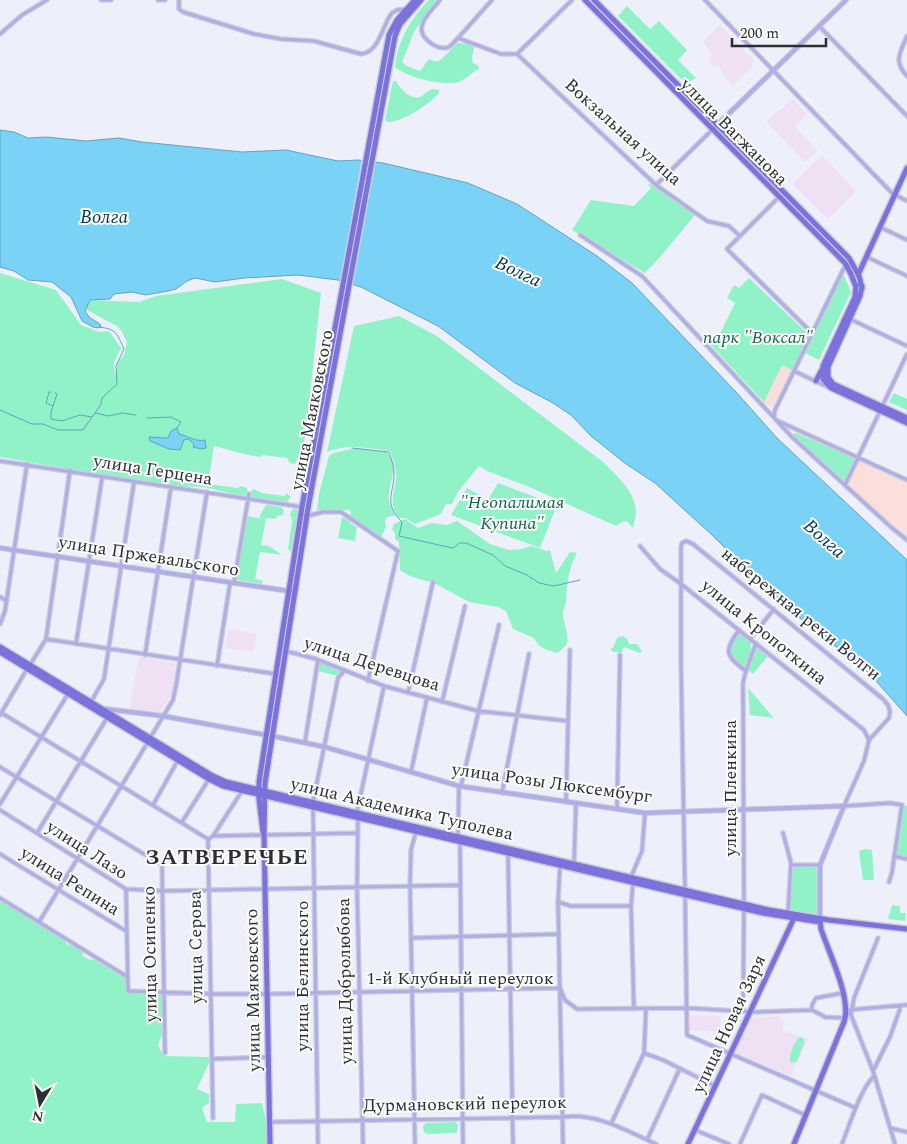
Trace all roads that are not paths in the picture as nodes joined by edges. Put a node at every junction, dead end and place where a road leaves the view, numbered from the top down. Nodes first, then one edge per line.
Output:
1 (47, 0) edge
2 (101, 0) edge
3 (111, 0) edge
4 (158, 0) edge
5 (166, 0) edge
6 (179, 0) edge
7 (415, 0) edge
8 (421, 0) edge
9 (440, 0) edge
10 (492, 0) edge
11 (572, 0) edge
12 (585, 0) edge
13 (594, 0) edge
14 (705, 0) edge
15 (846, 0) edge
16 (406, 9) junction
17 (820, 26) junction
18 (0, 34) edge
19 (392, 36) junction
20 (907, 36) edge
21 (458, 38) junction
22 (517, 54) junction
23 (774, 70) junction
24 (907, 76) edge
25 (907, 116) edge
26 (718, 125) junction
27 (712, 130) junction
28 (907, 168) edge
29 (907, 175) edge
30 (656, 185) junction
31 (896, 196) junction
32 (779, 197) junction
33 (907, 201) edge
34 (882, 228) junction
35 (580, 234) dead end
36 (740, 236) junction
37 (907, 240) edge
38 (867, 260) junction
39 (852, 262) junction
40 (846, 264) junction
41 (858, 270) junction
42 (907, 276) edge
43 (859, 287) junction
44 (850, 319) junction
45 (338, 331) junction
46 (812, 333) junction
47 (907, 346) edge
48 (907, 354) edge
49 (823, 366) junction
50 (794, 371) junction
51 (816, 381) junction
52 (832, 386) junction
53 (882, 409) junction
54 (907, 418) edge
55 (776, 419) junction
56 (907, 423) edge
57 (858, 458) junction
58 (0, 461) edge
59 (27, 464) junction
60 (70, 470) junction
61 (102, 478) junction
62 (907, 480) edge
63 (134, 482) junction
64 (846, 485) junction
65 (171, 487) junction
66 (207, 492) junction
67 (249, 497) junction
68 (302, 507) junction
69 (307, 516) junction
70 (907, 540) edge
71 (640, 546) dead end
72 (0, 548) edge
73 (14, 550) junction
74 (56, 556) junction
75 (89, 561) junction
76 (121, 566) junction
77 (158, 572) junction
78 (194, 577) junction
79 (434, 582) dead end
80 (232, 583) junction
81 (681, 584) junction
82 (292, 592) junction
83 (0, 597) edge
84 (6, 601) junction
85 (465, 606) dead end
86 (774, 609) junction
87 (0, 624) edge
88 (499, 625) dead end
89 (739, 630) junction
90 (46, 638) junction
91 (750, 639) junction
92 (756, 643) junction
93 (76, 644) junction
94 (0, 647) edge
95 (109, 649) junction
96 (570, 650) dead end
97 (286, 651) junction
98 (0, 652) edge
99 (529, 654) dead end
100 (145, 655) junction
101 (620, 655) dead end
102 (180, 660) junction
103 (318, 660) junction
104 (217, 666) junction
105 (28, 667) junction
106 (344, 671) junction
107 (746, 671) junction
108 (276, 674) junction
109 (368, 680) junction
110 (384, 686) junction
111 (68, 693) junction
112 (408, 693) junction
113 (427, 698) junction
114 (91, 702) junction
115 (442, 702) junction
116 (100, 710) junction
117 (478, 711) junction
118 (1, 713) edge
119 (163, 716) junction
120 (518, 716) junction
121 (108, 717) junction
122 (568, 721) junction
123 (269, 735) junction
124 (42, 736) junction
125 (149, 740) junction
126 (869, 740) junction
127 (305, 742) junction
128 (325, 748) junction
129 (178, 760) junction
130 (368, 760) junction
131 (81, 761) junction
132 (0, 767) edge
133 (411, 772) junction
134 (17, 777) junction
135 (209, 779) junction
136 (122, 786) junction
137 (460, 786) junction
138 (242, 791) junction
139 (259, 792) junction
140 (265, 793) junction
141 (502, 793) junction
142 (57, 801) junction
143 (566, 803) junction
144 (0, 804) edge
145 (576, 804) junction
146 (153, 805) junction
147 (313, 805) junction
148 (835, 806) junction
149 (844, 806) junction
150 (744, 809) junction
151 (0, 810) edge
152 (617, 810) junction
153 (842, 811) junction
154 (684, 812) junction
155 (645, 813) junction
156 (357, 815) junction
157 (182, 822) junction
158 (97, 826) junction
159 (416, 832) junction
160 (357, 833) junction
161 (783, 833) dead end
162 (37, 834) junction
163 (264, 835) junction
164 (314, 835) junction
165 (213, 836) junction
166 (208, 839) junction
167 (459, 840) junction
168 (508, 853) junction
169 (0, 854) edge
170 (894, 856) junction
171 (78, 858) junction
172 (907, 859) edge
173 (566, 863) junction
174 (574, 864) junction
175 (791, 865) junction
176 (820, 865) junction
177 (560, 866) junction
178 (632, 880) junction
179 (889, 882) dead end
180 (460, 885) junction
181 (410, 886) junction
182 (315, 887) junction
183 (357, 887) junction
184 (265, 888) junction
185 (126, 889) junction
186 (209, 889) junction
187 (58, 891) junction
188 (163, 891) junction
189 (683, 893) junction
190 (0, 898) edge
191 (558, 902) junction
192 (632, 906) junction
193 (744, 907) junction
194 (786, 916) junction
195 (795, 917) junction
196 (820, 920) junction
197 (39, 922) junction
198 (907, 930) edge
199 (126, 932) junction
200 (559, 934) junction
201 (509, 935) junction
202 (461, 936) junction
203 (411, 938) junction
204 (878, 938) dead end
205 (127, 977) junction
206 (560, 988) junction
207 (461, 989) junction
208 (510, 989) junction
209 (412, 990) junction
210 (128, 991) joint
211 (360, 991) junction
212 (164, 992) junction
213 (315, 993) junction
214 (844, 993) junction
215 (211, 994) junction
216 (267, 994) junction
217 (907, 1005) edge
218 (901, 1006) junction
219 (687, 1008) junction
220 (634, 1009) junction
221 (646, 1009) junction
222 (812, 1010) junction
223 (743, 1011) junction
224 (750, 1012) junction
225 (848, 1013) junction
226 (165, 1053) dead end
227 (644, 1053) junction
228 (731, 1053) junction
229 (268, 1057) junction
230 (212, 1058) junction
231 (680, 1068) junction
232 (874, 1073) junction
233 (715, 1086) junction
234 (816, 1090) junction
235 (856, 1108) junction
236 (806, 1115) junction
237 (512, 1117) junction
238 (563, 1117) junction
239 (213, 1118) dead end
240 (463, 1118) junction
241 (415, 1119) junction
242 (362, 1120) junction
243 (317, 1121) junction
244 (268, 1122) junction
245 (611, 1124) junction
246 (890, 1128) junction
247 (694, 1130) junction
248 (907, 1132) edge
249 (648, 1140) junction
250 (270, 1144) edge
251 (318, 1144) edge
252 (363, 1144) edge
253 (415, 1144) edge
254 (463, 1144) edge
255 (513, 1144) edge
256 (563, 1144) edge
257 (656, 1144) edge
258 (688, 1144) edge
259 (729, 1144) edge
260 (740, 1144) edge
261 (794, 1144) edge
262 (842, 1144) edge
263 (895, 1144) edge

1 - 18 street
2 - 3 street
4 - 5 street
6 - 16 street
7 - 16 main road, улица Маяковского
8 - 19 main road, улица Маяковского
9 - 21 street
10 - 21 street
11 - 22 street
12 - 27 main road, улица Вагжанова
13 - 26 main road, улица Вагжанова
14 - 23 street
15 - 17 street
16 - 19 main road, улица Маяковского
17 - 23 street
17 - 25 street
19 - 45 main road, улица Маяковского
20 - 24 street
21 - 22 street
22 - 30 street, Вокзальная улица
23 - 26 street
23 - 31 street
26 - 27 street
26 - 39 main road, улица Вагжанова
27 - 30 street
27 - 32 main road, улица Вагжанова
28 - 31 main road
29 - 31 main road
30 - 36 street, Вокзальная улица
31 - 33 street
31 - 34 main road
31 - 38 main road
32 - 36 street
32 - 40 main road, улица Вагжанова
34 - 37 street
34 - 38 main road
35 - 55 street
36 - 46 street
38 - 39 main road
38 - 41 main road
38 - 42 street
38 - 43 main road
39 - 41 main road, улица Вагжанова
40 - 41 main road
40 - 43 main road, улица Вагжанова
40 - 46 street
41 - 43 main road, улица Вагжанова
43 - 44 main road
43 - 49 main road
44 - 47 street
44 - 52 main road
45 - 68 main road, улица Маяковского
45 - 69 main road, улица Маяковского
46 - 50 street
48 - 53 street
49 - 51 main road
49 - 52 main road
50 - 51 street
50 - 55 street
51 - 52 street
52 - 53 main road
53 - 54 main road
53 - 56 main road
53 - 57 street
55 - 57 street
55 - 64 street
57 - 62 street
57 - 64 street
58 - 59 street, улица Герцена
59 - 60 street, улица Герцена
59 - 73 street
60 - 61 street, улица Герцена
60 - 74 street
61 - 63 street, улица Герцена
61 - 75 street
63 - 65 street, улица Герцена
63 - 76 street
64 - 70 street
65 - 66 street, улица Герцена
65 - 77 street
66 - 67 street, улица Герцена
66 - 78 street
67 - 68 street, улица Герцена
67 - 80 street
68 - 82 main road, улица Маяковского
69 - 82 main road, улица Маяковского
69 - 109 street
71 - 81 street, улица Кропоткина
72 - 73 street, улица Пржевальского
73 - 74 street, улица Пржевальского
73 - 84 street
74 - 75 street, улица Пржевальского
74 - 90 street
75 - 76 street, улица Пржевальского
75 - 93 street
76 - 77 street, улица Пржевальского
76 - 95 street
77 - 78 street, улица Пржевальского
77 - 100 street
78 - 80 street, улица Пржевальского
78 - 102 street
79 - 112 street
80 - 82 street, улица Пржевальского
80 - 104 street
81 - 86 street, набережная реки Волги
81 - 89 street, улица Кропоткина
81 - 154 street
82 - 97 main road, улица Маяковского
82 - 108 main road, улица Маяковского
83 - 84 street
84 - 87 street
85 - 115 street
86 - 91 street
86 - 126 street, набережная реки Волги
88 - 117 street
89 - 91 street, улица Кропоткина
89 - 107 street
90 - 93 street
90 - 105 street
91 - 92 street, улица Кропоткина
92 - 107 street, улица Пленкина
92 - 126 street, улица Кропоткина
93 - 95 street
94 - 105 main road, улица Академика Туполева
95 - 100 street
95 - 114 street
96 - 122 street
97 - 103 street, улица Деревцова
97 - 123 main road, улица Маяковского
98 - 105 main road, улица Академика Туполева
99 - 120 street
100 - 102 street
101 - 152 street
102 - 104 street
102 - 119 street
103 - 106 street, улица Деревцова
103 - 127 street
104 - 108 street
105 - 111 main road, улица Академика Туполева
105 - 114 main road, улица Академика Туполева
105 - 118 street
106 - 109 street, улица Деревцова
106 - 128 street, улица Белинского
107 - 150 street, улица Пленкина
108 - 123 main road, улица Маяковского
109 - 110 street, улица Деревцова
110 - 112 street, улица Деревцова
110 - 130 street, улица Добролюбова
111 - 116 main road, улица Академика Туполева
111 - 124 street
112 - 113 street, улица Деревцова
113 - 115 street, улица Деревцова
113 - 133 street
114 - 116 main road, улица Академика Туполева
115 - 117 street, улица Деревцова
116 - 119 street, улица Розы Люксембург
116 - 121 main road, улица Академика Туполева
116 - 125 main road, улица Академика Туполева
117 - 120 street, улица Деревцова
117 - 137 street
118 - 124 street
119 - 123 street, улица Розы Люксембург
119 - 125 street
120 - 122 street, улица Деревцова
120 - 141 street
121 - 125 main road, улица Академика Туполева
121 - 131 street
122 - 143 street
123 - 127 street, улица Розы Люксембург
123 - 139 main road, улица Маяковского
123 - 140 main road, улица Маяковского
124 - 131 street
124 - 134 street
125 - 129 main road, улица Академика Туполева
125 - 136 street
125 - 139 main road, улица Академика Туполева
126 - 149 street
127 - 128 street, улица Розы Люксембург
128 - 130 street, улица Розы Люксембург
128 - 147 street, улица Белинского
129 - 135 main road, улица Академика Туполева
129 - 146 street
130 - 133 street, улица Розы Люксембург
130 - 156 street, улица Добролюбова
131 - 136 street
131 - 142 street
132 - 134 street, улица Осипенко
133 - 137 street, улица Розы Люксембург
134 - 142 street, улица Осипенко
134 - 144 street
135 - 138 main road, улица Академика Туполева
135 - 157 street
136 - 146 street
136 - 158 street
137 - 141 street, улица Розы Люксембург
137 - 167 street
138 - 139 main road, улица Академика Туполева
138 - 165 street
139 - 140 main road, улица Академика Туполева
139 - 163 main road, улица Маяковского
140 - 147 main road, улица Академика Туполева
140 - 163 main road, улица Маяковского
141 - 143 street, улица Розы Люксембург
142 - 158 street, улица Осипенко
142 - 162 street
143 - 145 street, улица Розы Люксембург
145 - 152 street, улица Розы Люксембург
145 - 174 street
146 - 157 street
147 - 156 main road, улица Академика Туполева
147 - 156 main road, улица Академика Туполева
147 - 164 street, улица Белинского
148 - 149 street, улица Розы Люксембург
148 - 150 street, улица Розы Люксембург
148 - 153 street
149 - 153 street
149 - 170 street, улица Розы Люксембург
150 - 154 street, улица Розы Люксембург
150 - 193 street, улица Пленкина
151 - 162 street, улица Лазо
152 - 155 street, улица Розы Люксембург
153 - 176 street
154 - 155 street, улица Розы Люксембург
154 - 189 street
155 - 178 street
156 - 159 main road, улица Академика Туполева
156 - 160 street, улица Добролюбова
156 - 167 main road, улица Академика Туполева
157 - 166 street
158 - 171 street
158 - 188 street, улица Осипенко
159 - 167 main road, улица Академика Туполева
159 - 181 street
160 - 164 street
160 - 183 street, улица Добролюбова
161 - 175 street
162 - 171 street, улица Лазо
163 - 164 street
163 - 165 street
163 - 184 main road, улица Маяковского
164 - 182 street, улица Белинского
165 - 166 street
166 - 186 street, улица Серова
167 - 168 main road, улица Академика Туполева
167 - 173 main road, улица Академика Туполева
167 - 180 street
168 - 177 main road, улица Академика Туполева
168 - 201 street
169 - 187 street, улица Репина
170 - 172 street
170 - 179 street
171 - 185 street, улица Лазо
171 - 187 street
173 - 174 main road, улица Академика Туполева
173 - 177 main road
174 - 178 main road, улица Академика Туполева
175 - 176 street
175 - 194 street
176 - 196 street
177 - 178 main road, улица Академика Туполева
177 - 191 street
178 - 189 main road, улица Академика Туполева
178 - 192 street
180 - 181 street
180 - 202 street
181 - 183 street
181 - 203 street
182 - 183 street
182 - 184 street
182 - 213 street, улица Белинского
183 - 211 street, улица Добролюбова
184 - 186 street
184 - 216 main road, улица Маяковского
185 - 188 street
185 - 199 street, улица Лазо
186 - 188 street
186 - 215 street, улица Серова
187 - 197 street
187 - 199 street, улица Репина
188 - 212 street, улица Осипенко
189 - 193 main road, улица Академика Туполева
189 - 219 street
190 - 197 street
191 - 192 street
191 - 200 street
192 - 220 street
193 - 194 main road, улица Академика Туполева
193 - 223 street, улица Пленкина
194 - 195 main road, улица Академика Туполева
195 - 196 main road, улица Академика Туполева
195 - 224 main road, улица Новая Заря
196 - 198 main road, улица Академика Туполева
196 - 214 main road
197 - 205 street
199 - 205 street, улица Лазо
200 - 201 street
200 - 206 street
201 - 202 street
201 - 208 street
202 - 203 street
202 - 207 street
203 - 209 street
204 - 225 street
205 - 210 street, улица Лазо
206 - 208 street, 1-й Клубный переулок
206 - 220 street, 1-й Клубный переулок
206 - 238 street
207 - 208 street, 1-й Клубный переулок
207 - 209 street, 1-й Клубный переулок
207 - 240 street
208 - 237 street
209 - 211 street, 1-й Клубный переулок
209 - 241 street
210 - 212 street, 1-й Клубный переулок
211 - 213 street, 1-й Клубный переулок
211 - 242 street, улица Добролюбова
212 - 215 street, 1-й Клубный переулок
212 - 226 street, улица Осипенко
213 - 216 street, 1-й Клубный переулок
213 - 243 street, улица Белинского
214 - 222 street
214 - 225 main road
215 - 216 street, 1-й Клубный переулок
215 - 230 street, улица Серова
216 - 229 main road, улица Маяковского
217 - 218 street, 1-й Клубный переулок
218 - 225 street, 1-й Клубный переулок
218 - 232 street
219 - 221 street, 1-й Клубный переулок
219 - 223 street, 1-й Клубный переулок
219 - 228 street
220 - 221 street, 1-й Клубный переулок
221 - 227 street
222 - 224 street, 1-й Клубный переулок
222 - 225 street, 1-й Клубный переулок
223 - 224 street, 1-й Клубный переулок
224 - 228 main road, улица Новая Заря
225 - 232 street
225 - 234 main road
227 - 231 street
227 - 245 street
228 - 233 main road, улица Новая Заря
228 - 234 street
229 - 230 street
229 - 244 main road, улица Маяковского
230 - 239 street, улица Серова
231 - 233 street
231 - 249 street
232 - 235 street
232 - 246 street
233 - 247 main road, улица Новая Заря
234 - 235 street
234 - 236 main road
235 - 262 street
236 - 260 street
236 - 261 main road
237 - 238 street, Дурмановский переулок
237 - 240 street, Дурмановский переулок
237 - 255 street
238 - 245 street, Дурмановский переулок
238 - 256 street
240 - 241 street, Дурмановский переулок
240 - 254 street
241 - 242 street, Дурмановский переулок
241 - 253 street
242 - 243 street, Дурмановский переулок
242 - 252 street, улица Добролюбова
243 - 244 street, Дурмановский переулок
243 - 251 street, улица Белинского
244 - 250 main road, улица Маяковского
245 - 249 street, Дурмановский переулок
246 - 248 street
246 - 263 street
247 - 258 main road, улица Новая Заря
247 - 259 street
249 - 257 street, Дурмановский переулок

